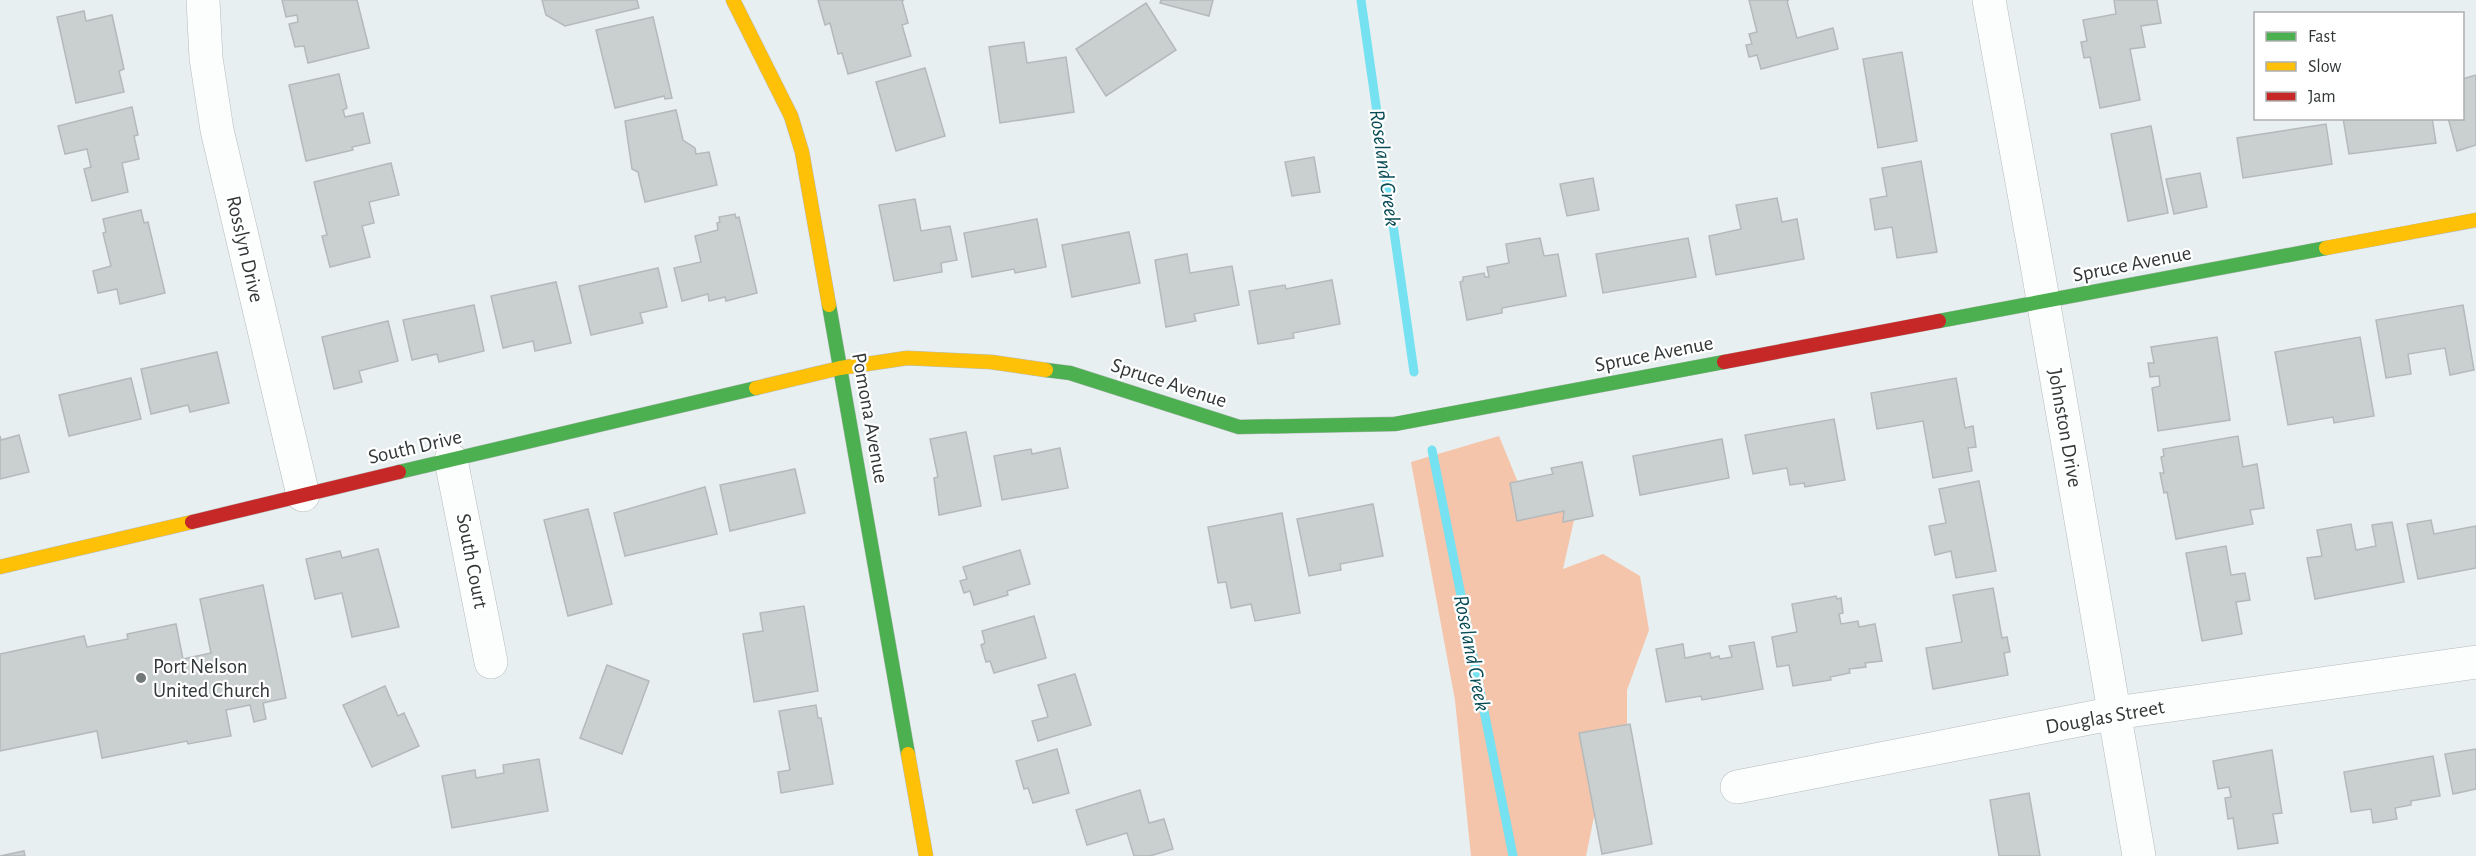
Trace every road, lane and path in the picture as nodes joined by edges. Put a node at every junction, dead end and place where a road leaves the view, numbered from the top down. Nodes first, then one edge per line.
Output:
1 (203, 0) edge
2 (733, 0) edge
3 (1989, 0) edge
4 (2476, 220) edge
5 (2043, 302) junction
6 (840, 368) junction
7 (451, 460) junction
8 (303, 495) junction
9 (0, 567) edge
10 (491, 662) dead end
11 (2476, 662) edge
12 (2115, 713) junction
13 (1737, 787) dead end
14 (926, 856) edge
15 (2139, 856) edge

1 - 8 street, Rosslyn Drive
2 - 6 street, Pomona Avenue
3 - 5 street, Johnston Drive
4 - 5 street, Spruce Avenue
5 - 6 street, Spruce Avenue
5 - 12 street, Johnston Drive
6 - 7 street, South Drive
6 - 14 street, Pomona Avenue
7 - 8 street, South Drive
7 - 10 street, South Court
8 - 9 street, South Drive
11 - 12 street, Douglas Street
12 - 13 street, Douglas Street
12 - 15 street, Johnston Drive

